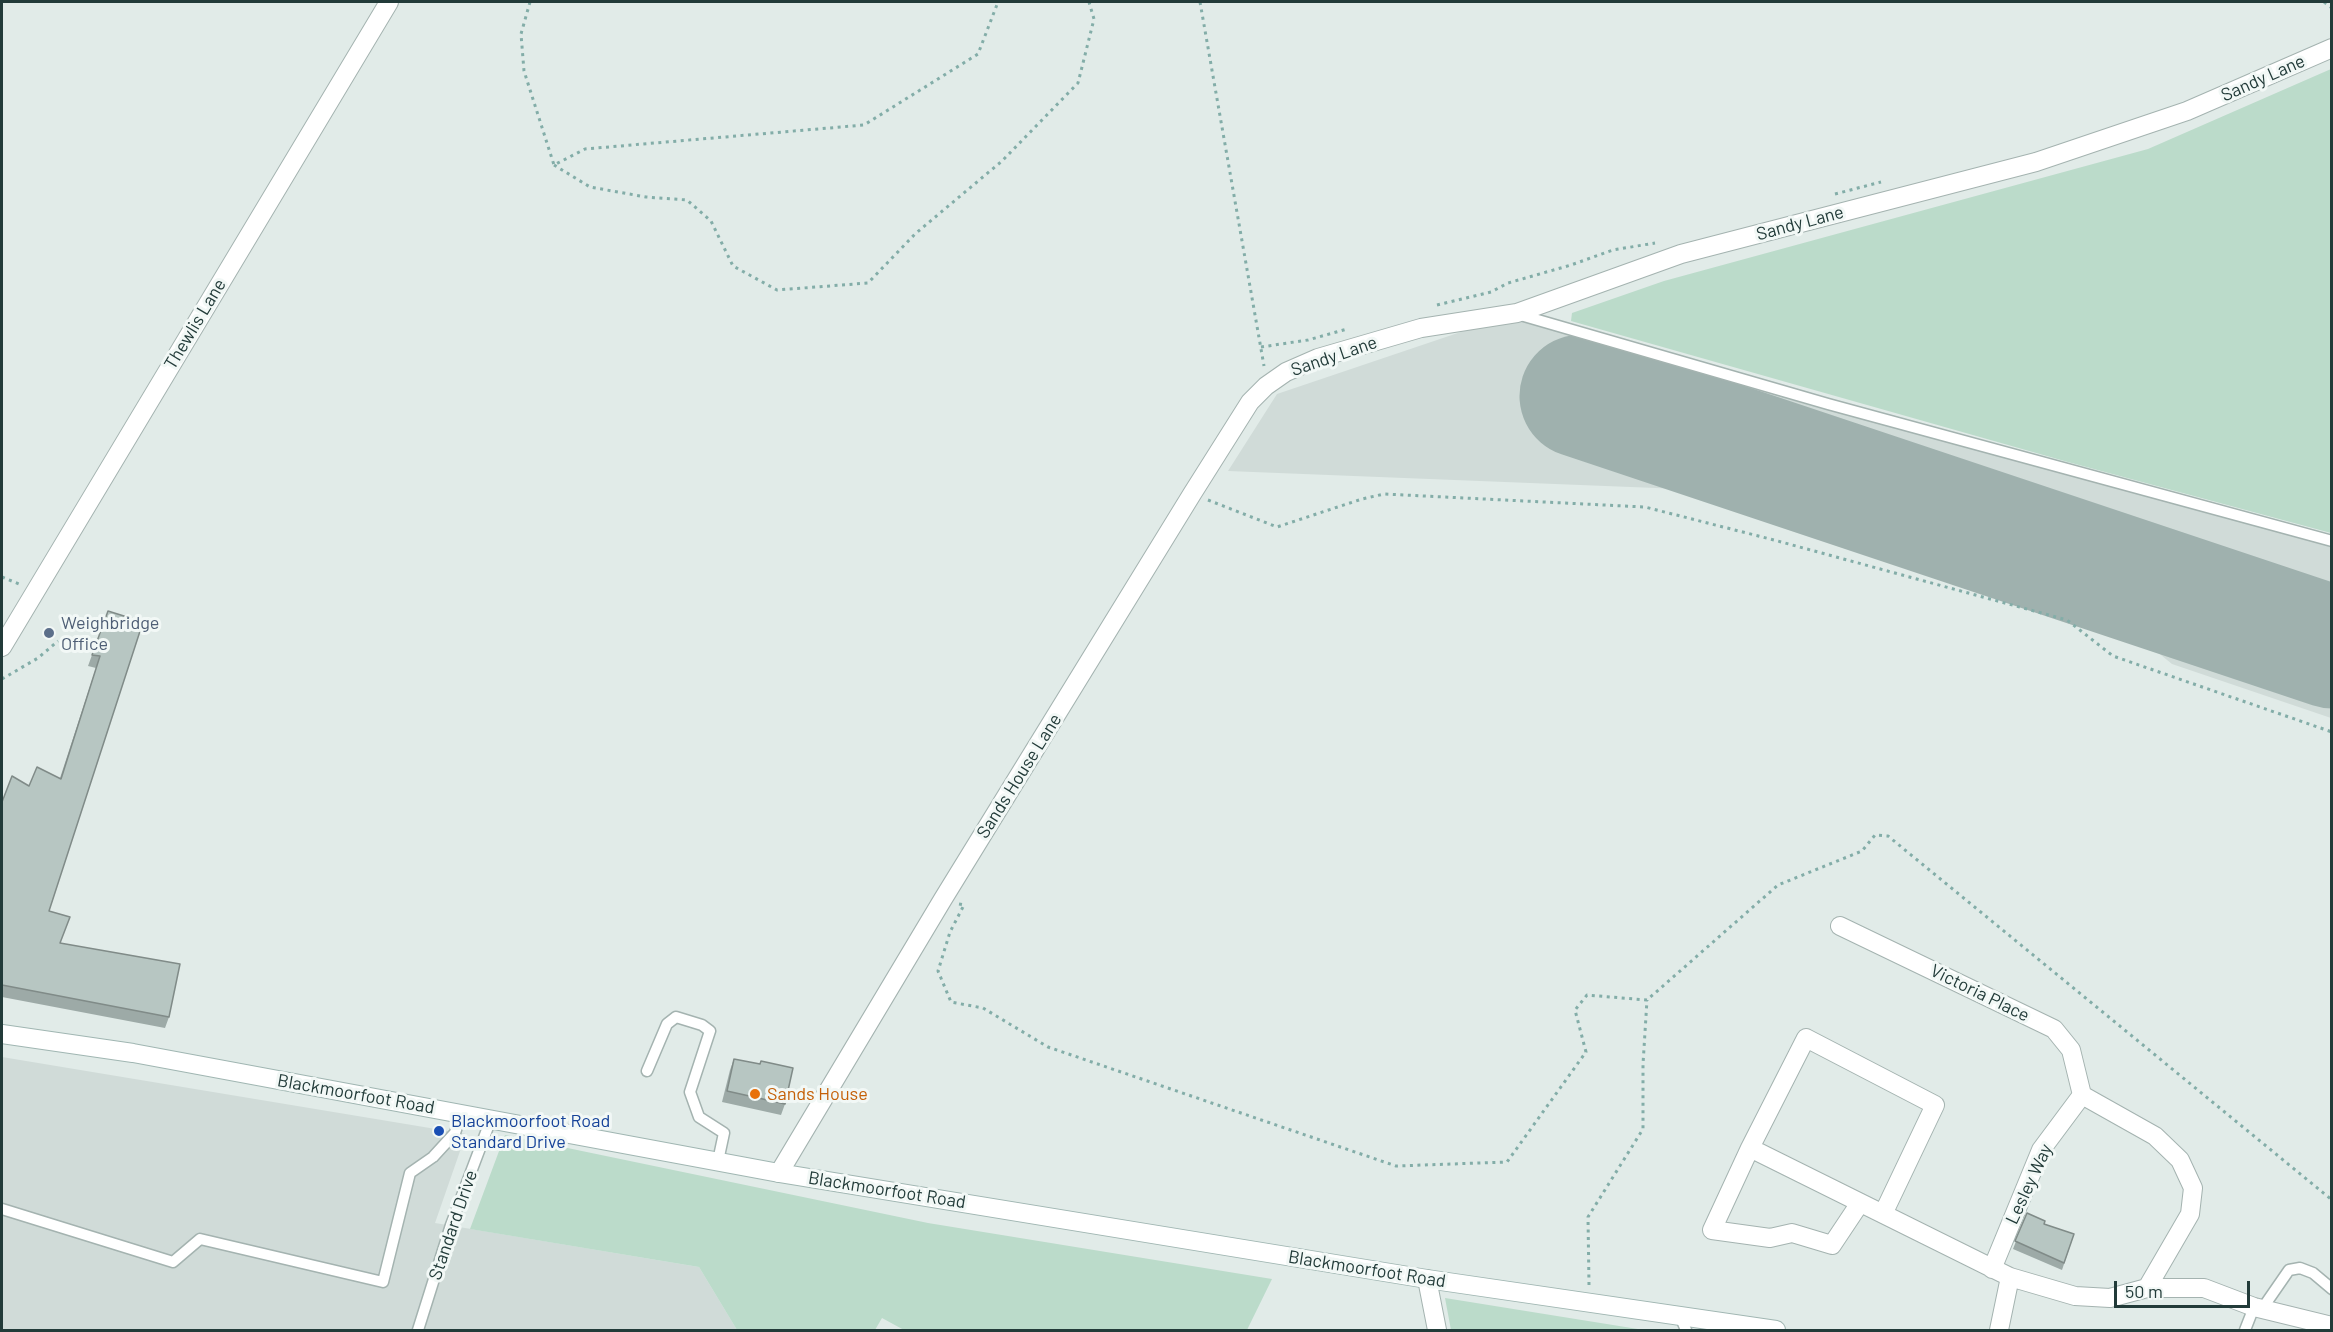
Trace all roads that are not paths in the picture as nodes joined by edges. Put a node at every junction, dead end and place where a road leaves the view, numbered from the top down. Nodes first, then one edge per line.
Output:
1 (389, 2) edge
2 (2331, 48) edge
3 (1517, 314) junction
4 (1266, 386) joint
5 (2331, 541) edge
6 (2, 647) edge
7 (1840, 926) dead end
8 (2, 1034) edge
9 (647, 1071) dead end
10 (2082, 1095) junction
11 (461, 1114) junction
12 (491, 1119) junction
13 (1750, 1148) junction
14 (718, 1161) junction
15 (779, 1173) junction
16 (1860, 1203) junction
17 (2, 1209) edge
18 (1883, 1214) junction
19 (1992, 1269) junction
20 (2010, 1277) junction
21 (1427, 1279) junction
22 (2147, 1287) junction
23 (2331, 1289) edge
24 (2258, 1308) junction
25 (1683, 1323) edge
26 (2331, 1326) edge
27 (418, 1330) edge
28 (1437, 1330) edge
29 (1776, 1330) edge
30 (1999, 1330) edge
31 (2245, 1330) edge

1 - 6 street, Thewlis Lane
2 - 3 street, Sandy Lane
3 - 4 street, Sandy Lane
3 - 5 lane
4 - 15 street, Sands House Lane
7 - 10 street, Victoria Place
8 - 11 street, Blackmoorfoot Road
9 - 14 lane
10 - 19 street, Lesley Way
10 - 22 street
11 - 12 street, Blackmoorfoot Road
11 - 17 lane
12 - 14 street, Blackmoorfoot Road
12 - 27 lane, Standard Drive
13 - 16 street
13 - 16 street
13 - 18 street
14 - 15 street, Blackmoorfoot Road
15 - 21 street, Blackmoorfoot Road
16 - 18 street
18 - 19 street
19 - 20 street
20 - 22 street
20 - 30 street
21 - 25 street, Blackmoorfoot Road
21 - 28 street
22 - 24 street
23 - 24 lane
24 - 26 street
24 - 31 lane
25 - 29 street, Blackmoorfoot Road

